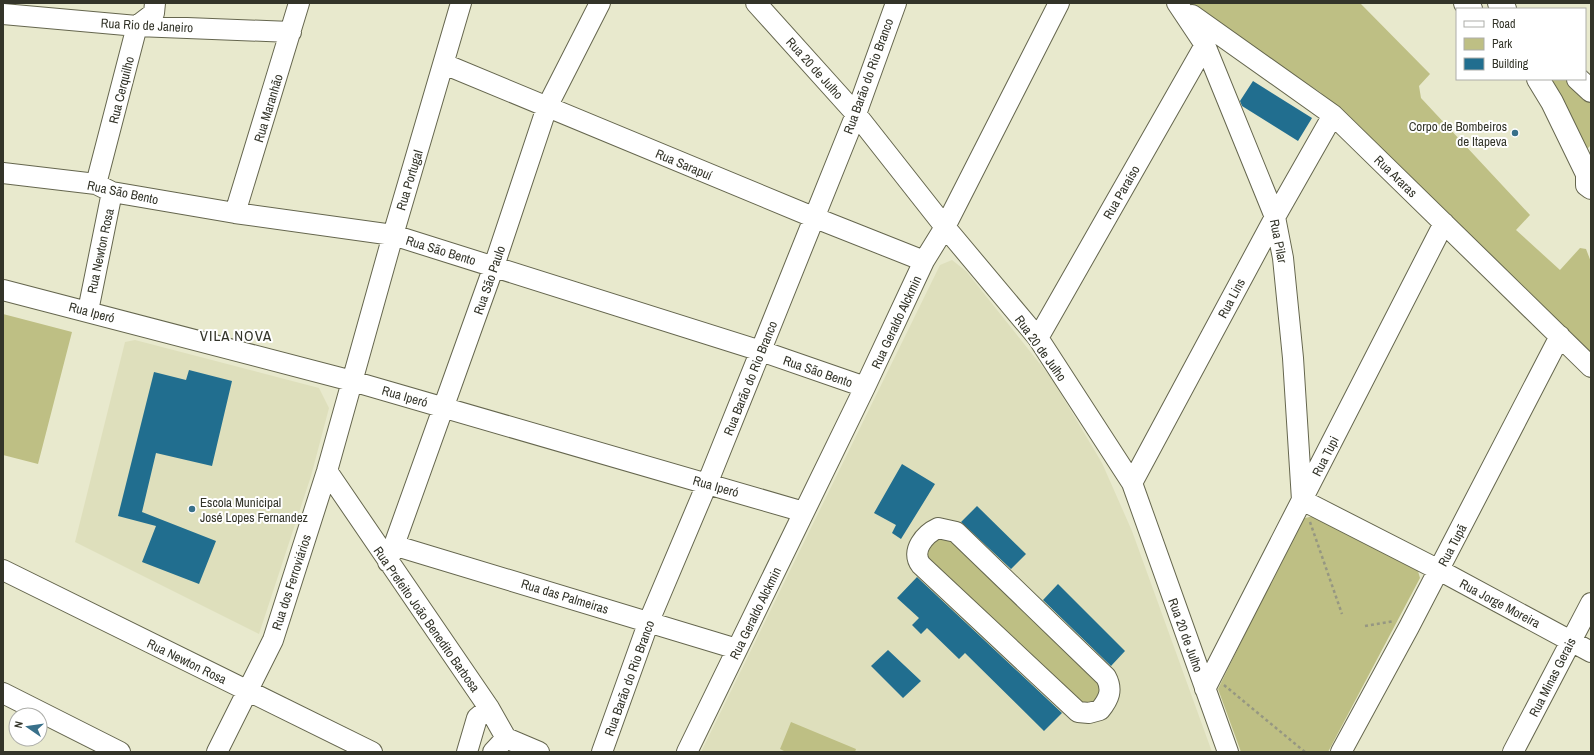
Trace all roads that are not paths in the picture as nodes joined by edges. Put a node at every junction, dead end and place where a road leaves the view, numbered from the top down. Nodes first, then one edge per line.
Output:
1 (155, 3) edge
2 (299, 3) edge
3 (461, 3) edge
4 (600, 3) edge
5 (756, 3) edge
6 (1059, 3) edge
7 (890, 5) edge
8 (1179, 5) edge
9 (3, 14) edge
10 (137, 26) junction
11 (291, 32) junction
12 (1205, 45) junction
13 (444, 64) junction
14 (1539, 80) edge
15 (1579, 80) edge
16 (1591, 91) edge
17 (547, 107) junction
18 (856, 114) junction
19 (1333, 115) junction
20 (3, 174) edge
21 (1589, 181) edge
22 (104, 188) junction
23 (235, 213) junction
24 (813, 217) junction
25 (1275, 217) junction
26 (1444, 223) junction
27 (945, 227) junction
28 (393, 235) junction
29 (924, 261) junction
30 (494, 266) junction
31 (3, 290) edge
32 (88, 311) junction
33 (1560, 336) junction
34 (1038, 338) junction
35 (761, 351) junction
36 (1591, 367) edge
37 (352, 381) junction
38 (865, 387) junction
39 (443, 407) junction
40 (327, 471) junction
41 (1132, 483) junction
42 (707, 484) junction
43 (1302, 500) junction
44 (804, 512) junction
45 (390, 554) junction
46 (3, 570) edge
47 (1439, 570) junction
48 (1591, 603) edge
49 (649, 621) junction
50 (1570, 641) junction
51 (737, 649) junction
52 (1591, 652) edge
53 (1209, 682) junction
54 (246, 690) junction
55 (3, 693) edge
56 (1068, 702) joint
57 (489, 708) junction
58 (499, 745) edge
59 (120, 752) edge
60 (217, 752) edge
61 (372, 752) edge
62 (466, 752) edge
63 (539, 752) edge
64 (602, 752) edge
65 (687, 752) edge
66 (1228, 752) edge
67 (1341, 752) edge
68 (1513, 752) edge

1 - 10 street
2 - 11 street, Rua Maranhão
3 - 13 street, Rua Portugal
4 - 17 street, Rua São Paulo
5 - 18 street, Rua 20 de Julho
6 - 27 street, Rua Geraldo Alckmin
7 - 18 street, Rua Barão do Rio Branco
8 - 12 street, Rua Pilar
8 - 19 street, Rua Araras
9 - 10 street, Rua Rio de Janeiro
10 - 11 street, Rua Rio de Janeiro
10 - 22 street, Rua Cerquilho
11 - 23 street, Rua Maranhão
12 - 25 street, Rua Pilar
12 - 34 street, Rua Paraíso
13 - 17 street, Rua Sarapuí
13 - 28 street, Rua Portugal
14 - 21 main road
15 - 16 main road
17 - 24 street, Rua Sarapuí
17 - 30 street, Rua São Paulo
18 - 24 street, Rua Barão do Rio Branco
18 - 27 street, Rua 20 de Julho
19 - 25 street, Rua Lins
19 - 26 street, Rua Araras
20 - 22 street, Rua São Bento
22 - 23 street, Rua São Bento
22 - 32 street, Rua Newton Rosa
23 - 28 street, Rua São Bento
24 - 29 street, Rua Sarapuí
24 - 35 street, Rua Barão do Rio Branco
25 - 41 street, Rua Lins
25 - 43 street, Rua Pilar
26 - 33 street, Rua Araras
26 - 43 street, Rua Tupi
27 - 29 street, Rua Geraldo Alckmin
27 - 34 street, Rua 20 de Julho
28 - 30 street, Rua São Bento
28 - 37 street, Rua Portugal
29 - 38 street, Rua Geraldo Alckmin
30 - 35 street, Rua São Bento
30 - 39 street, Rua São Paulo
31 - 32 street, Rua Iperó
32 - 37 street, Rua Iperó
33 - 36 street, Rua Araras
33 - 47 street, Rua Tupã
34 - 41 street, Rua 20 de Julho
35 - 38 street, Rua São Bento
35 - 42 street, Rua Barão do Rio Branco
37 - 39 street, Rua Iperó
37 - 40 street, Rua dos Ferroviários
38 - 44 street, Rua Geraldo Alckmin
39 - 42 street, Rua Iperó
39 - 45 street, Rua São Paulo
40 - 45 street, Rua Prefeito João Benedito Barbosa
40 - 54 street, Rua dos Ferroviários
41 - 53 street, Rua 20 de Julho
42 - 44 street, Rua Iperó
42 - 49 street, Rua Barão do Rio Branco
43 - 47 street, Rua Jorge Moreira
43 - 53 street, Rua Tupi
44 - 51 street, Rua Geraldo Alckmin
45 - 49 street, Rua das Palmeiras
45 - 57 street, Rua Prefeito João Benedito Barbosa
46 - 54 street, Rua Newton Rosa
47 - 50 street, Rua Jorge Moreira
47 - 67 street, Rua Tupã
48 - 50 street, Rua Minas Gerais
49 - 51 street, Rua das Palmeiras
49 - 64 street, Rua Barão do Rio Branco
50 - 52 street, Rua Jorge Moreira
50 - 68 street, Rua Minas Gerais
51 - 65 street, Rua Geraldo Alckmin
53 - 66 street, Rua 20 de Julho
54 - 60 street, Rua dos Ferroviários
54 - 61 street, Rua Newton Rosa
55 - 59 street
56 - 56 street
57 - 58 street, Rua Prefeito João Benedito Barbosa
57 - 62 street
58 - 63 street, Rua Prefeito João Benedito Barbosa

